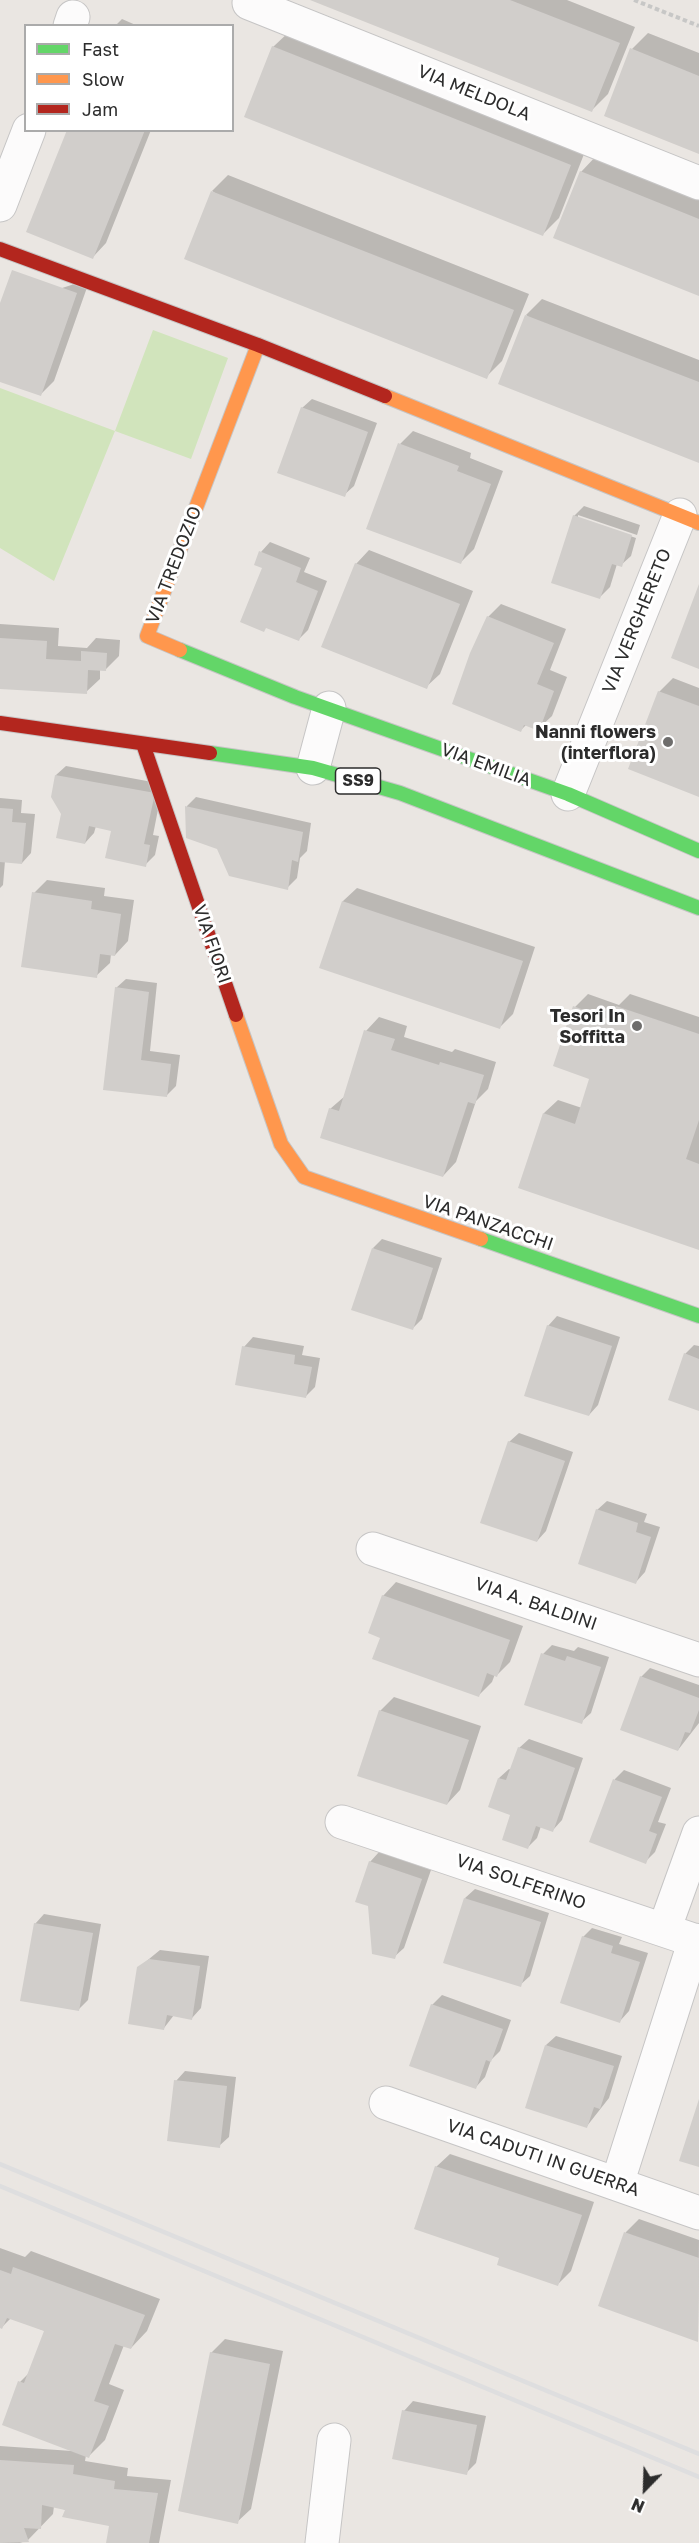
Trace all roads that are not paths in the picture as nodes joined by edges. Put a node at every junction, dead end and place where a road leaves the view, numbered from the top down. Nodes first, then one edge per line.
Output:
1 (249, 3) dead end
2 (28, 132) edge
3 (699, 183) edge
4 (0, 205) edge
5 (0, 249) edge
6 (258, 345) junction
7 (689, 519) edge
8 (328, 708) junction
9 (0, 723) edge
10 (143, 744) junction
11 (313, 768) junction
12 (568, 794) junction
13 (699, 851) edge
14 (699, 908) edge
15 (281, 1144) joint
16 (699, 1316) edge
17 (373, 1549) dead end
18 (699, 1660) edge
19 (342, 1822) dead end
20 (699, 1833) edge
21 (664, 1930) junction
22 (697, 1941) edge
23 (386, 2103) dead end
24 (617, 2184) junction
25 (699, 2213) edge
26 (334, 2440) dead end
27 (322, 2543) edge

1 - 3 street, VIA MELDOLA
2 - 4 street
5 - 6 street
6 - 7 street
6 - 8 street, VIA TREDOZIO
7 - 12 street, VIA VERGHERETO
8 - 11 street
8 - 12 street, VIA EMILIA
9 - 10 street, SS9
10 - 11 street, SS9
10 - 15 street, VIA FIORI
11 - 14 street, SS9
12 - 13 street, VIA EMILIA
15 - 16 street, VIA PANZACCHI
17 - 18 street, VIA A. BALDINI
19 - 21 street, VIA SOLFERINO
20 - 21 street
21 - 22 street, VIA SOLFERINO
22 - 24 street
23 - 24 street, VIA CADUTI IN GUERRA
24 - 25 street, VIA CADUTI IN GUERRA
26 - 27 street

